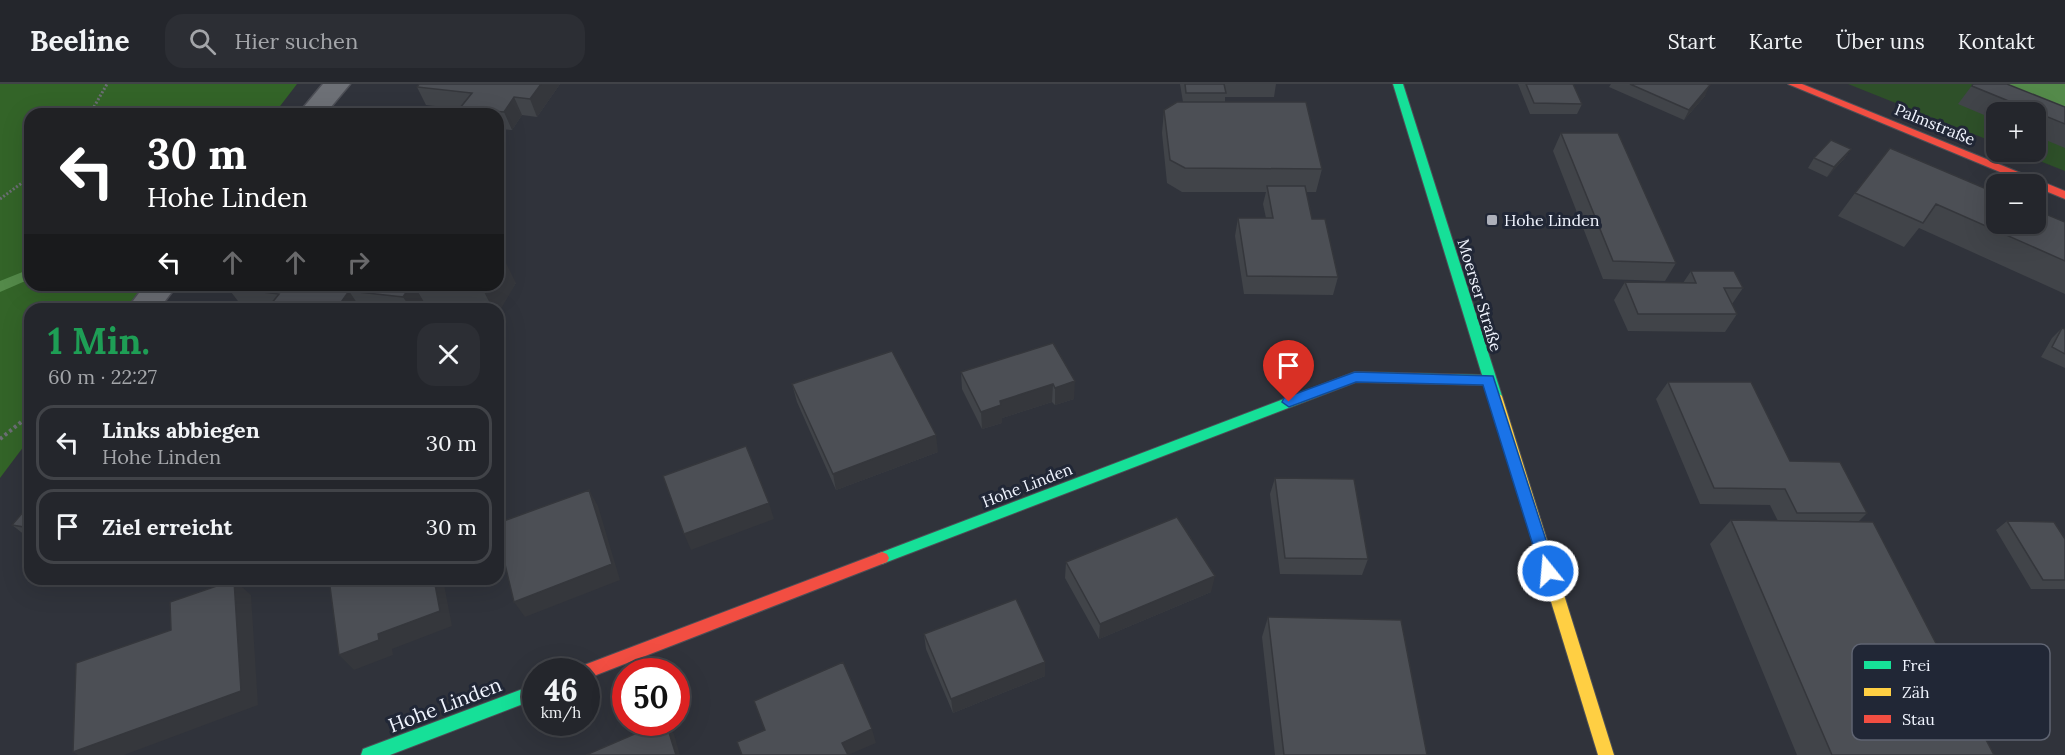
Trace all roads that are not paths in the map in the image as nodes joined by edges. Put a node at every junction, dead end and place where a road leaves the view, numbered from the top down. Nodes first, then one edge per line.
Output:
1 (338, 84) edge
2 (1398, 84) edge
3 (1793, 84) edge
4 (316, 108) edge
5 (2065, 195) edge
6 (157, 291) edge
7 (147, 303) edge
8 (1489, 380) junction
9 (600, 666) edge
10 (522, 696) edge
11 (369, 755) edge
12 (1606, 755) edge

1 - 4 street
2 - 8 street, Moerser Straße
3 - 5 street, Palmstraße
6 - 7 street
8 - 9 street, Hohe Linden
8 - 12 street, Moerser Straße
10 - 11 street, Hohe Linden

